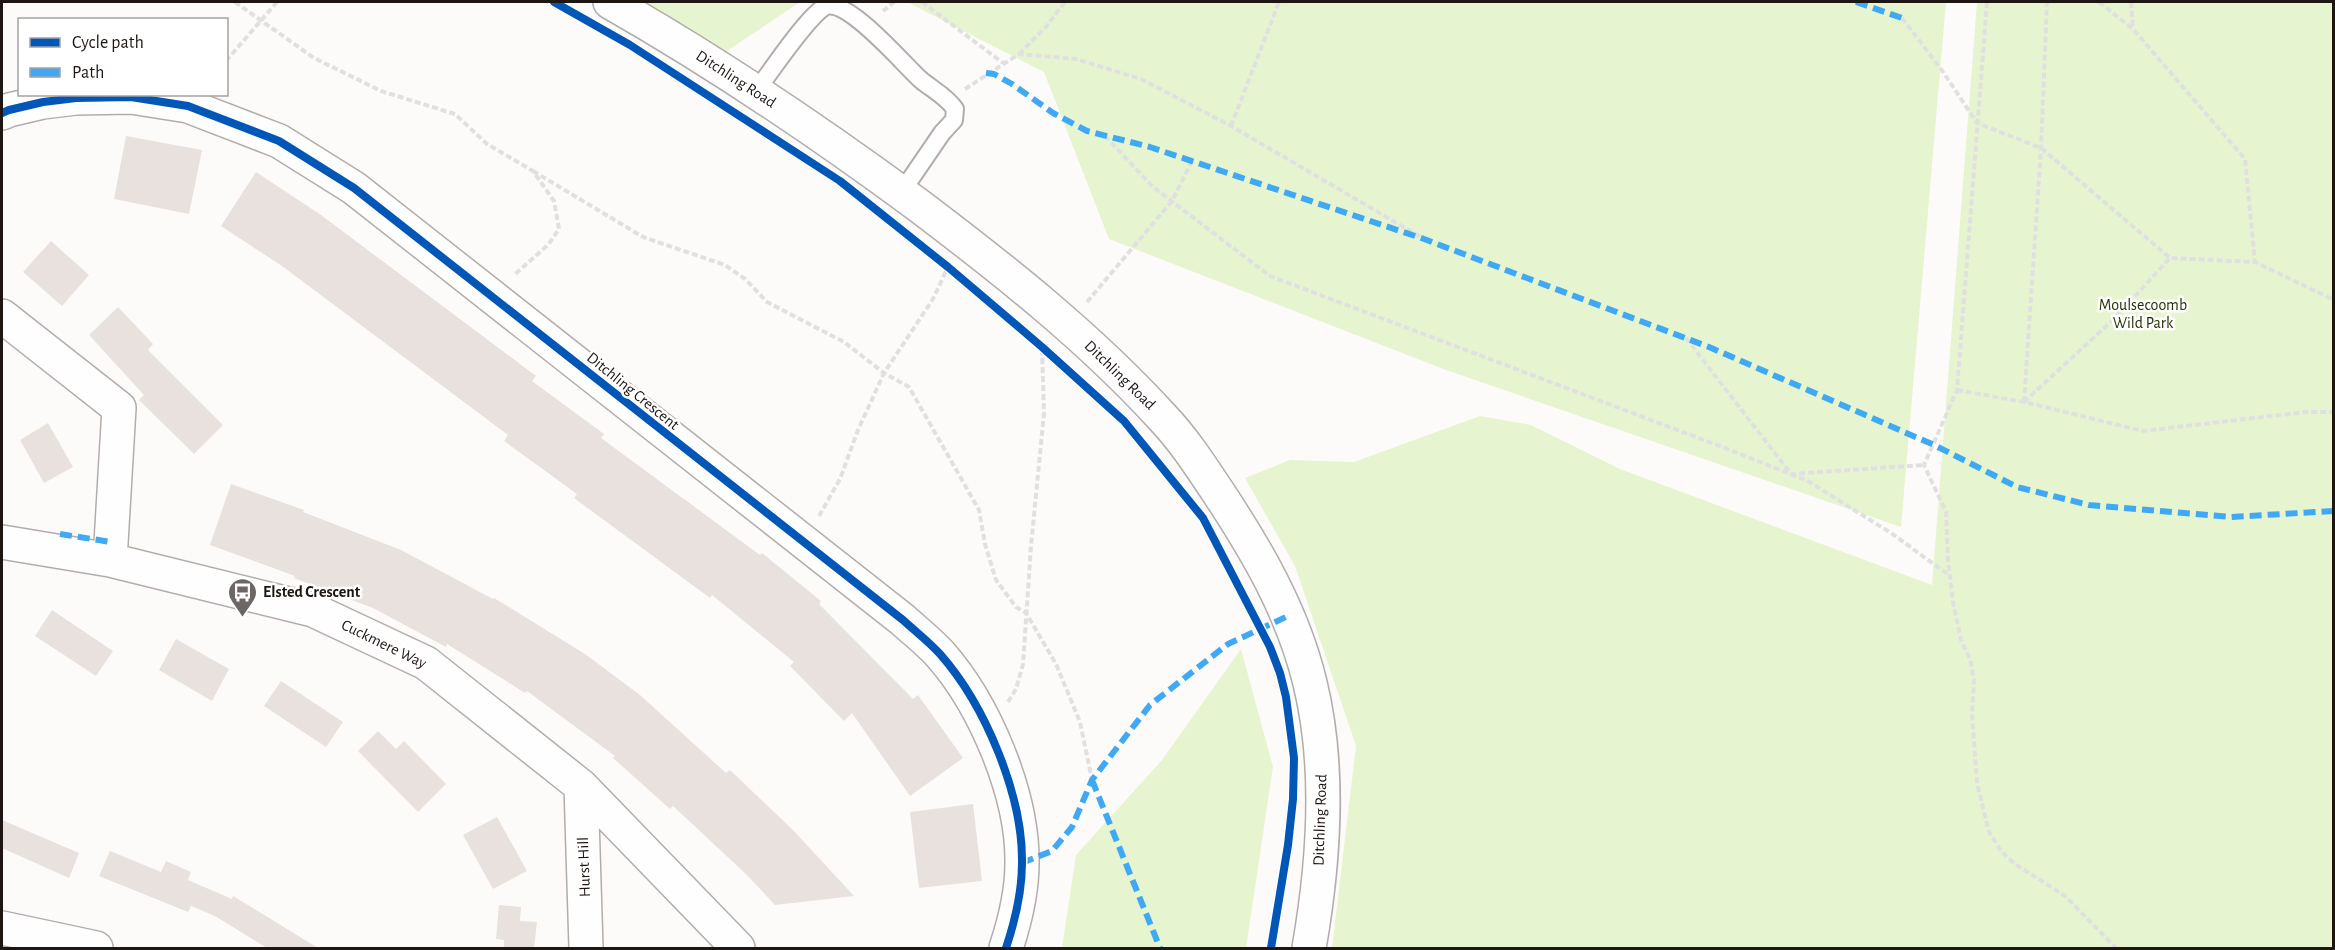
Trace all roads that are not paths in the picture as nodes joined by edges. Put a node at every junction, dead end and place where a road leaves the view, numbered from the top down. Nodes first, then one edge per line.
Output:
1 (610, 2) edge
2 (756, 91) junction
3 (2, 113) edge
4 (901, 193) junction
5 (2, 316) edge
6 (2, 542) edge
7 (110, 560) junction
8 (581, 786) junction
9 (2, 928) edge
10 (96, 948) edge
11 (586, 948) edge
12 (738, 948) edge
13 (1006, 948) edge
14 (1309, 948) edge

1 - 2 street, Ditchling Road
2 - 4 street, Ditchling Road
2 - 4 lane
3 - 13 street, Ditchling Crescent
4 - 14 street, Ditchling Road
5 - 7 street
6 - 7 street, Cuckmere Way
7 - 8 street, Cuckmere Way
8 - 11 street, Hurst Hill
8 - 12 street, Cuckmere Way
9 - 10 street

